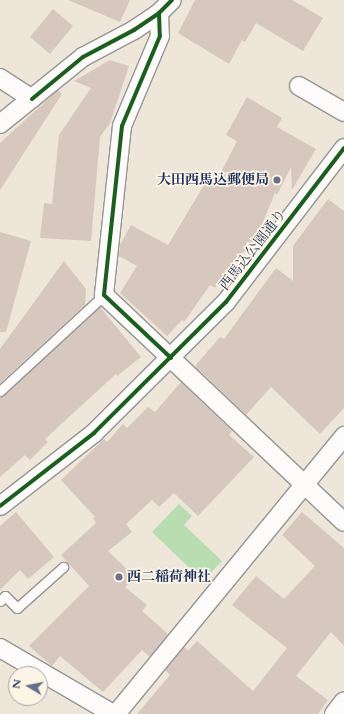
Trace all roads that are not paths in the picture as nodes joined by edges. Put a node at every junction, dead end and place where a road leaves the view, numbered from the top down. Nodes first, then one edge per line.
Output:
1 (172, 0) edge
2 (160, 13) junction
3 (0, 78) edge
4 (299, 86) dead end
5 (32, 98) junction
6 (344, 112) edge
7 (0, 124) edge
8 (344, 148) edge
9 (104, 294) junction
10 (171, 358) junction
11 (0, 391) edge
12 (344, 436) edge
13 (304, 485) junction
14 (0, 506) edge
15 (344, 522) edge
16 (63, 567) dead end
17 (0, 601) edge
18 (0, 648) edge
19 (344, 701) edge
20 (115, 714) edge
21 (334, 714) edge

1 - 2 street
2 - 5 street
2 - 9 street
3 - 5 street
4 - 6 street
5 - 7 street
8 - 10 street, 西馬込公園通り
9 - 10 street
9 - 11 lane
10 - 13 street
10 - 14 street, 西馬込公園通り
12 - 13 street
13 - 15 street
13 - 20 street
16 - 17 lane
18 - 20 street
19 - 21 street

